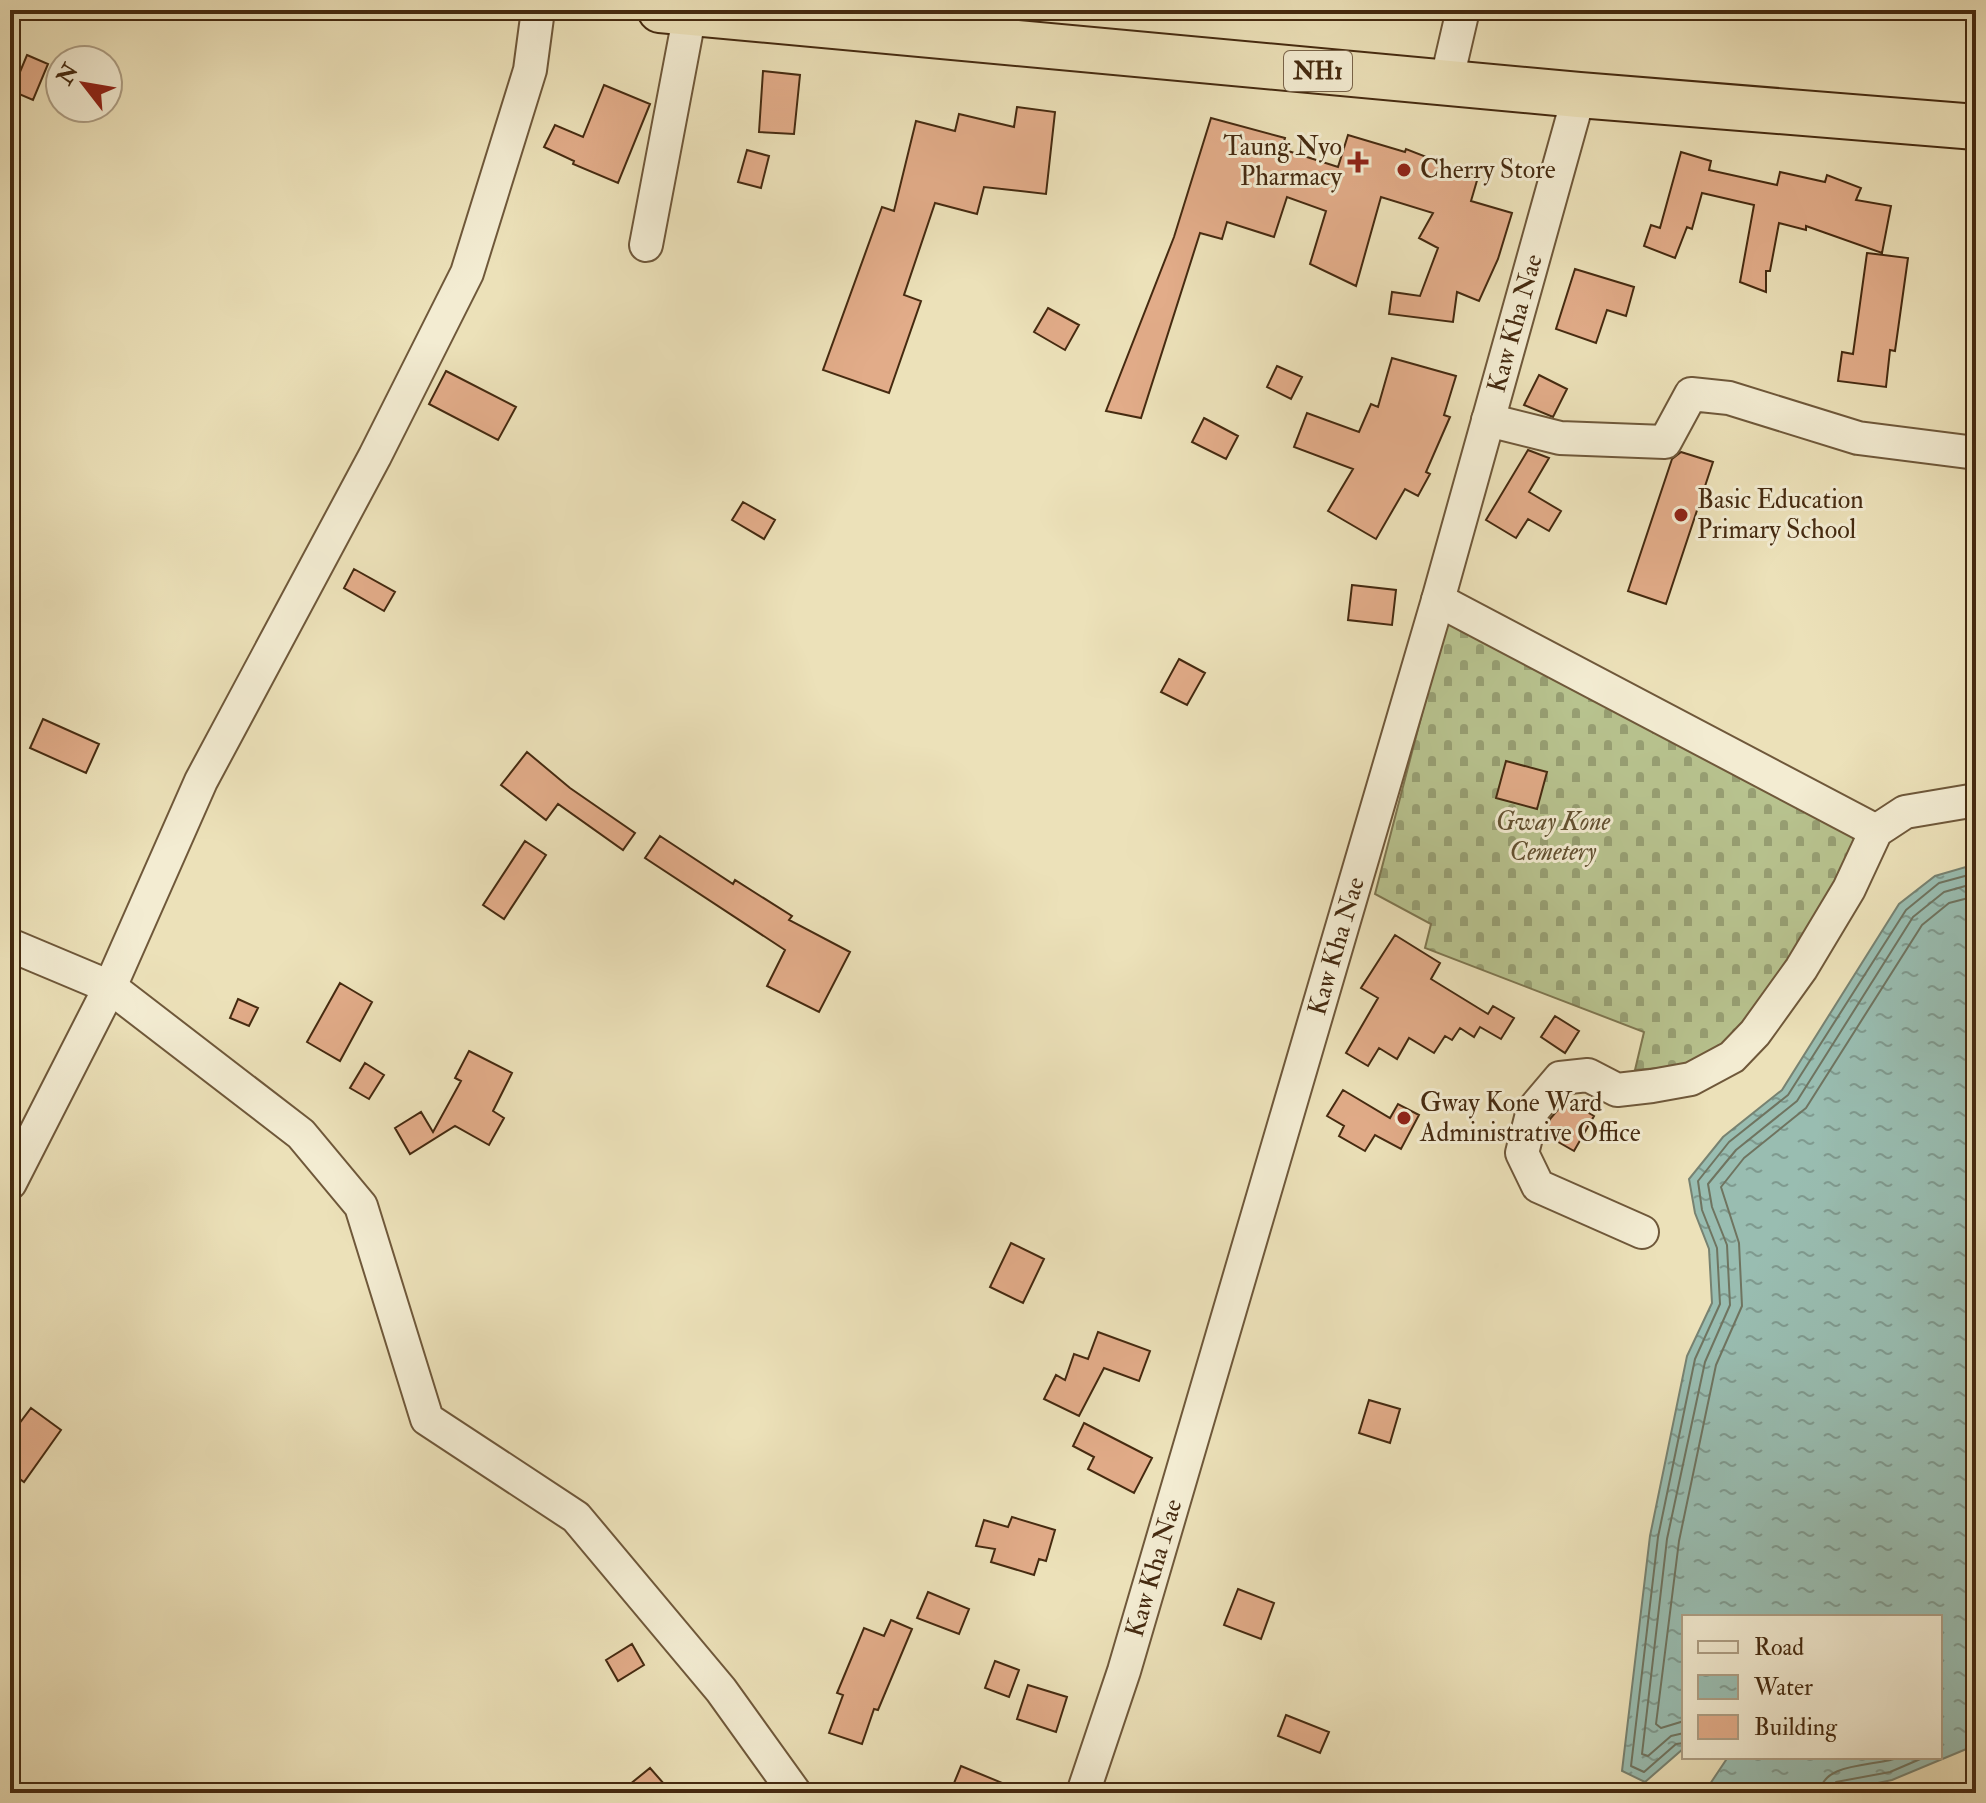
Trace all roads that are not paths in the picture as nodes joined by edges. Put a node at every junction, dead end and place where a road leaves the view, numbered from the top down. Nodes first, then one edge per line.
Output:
1 (538, 10) edge
2 (1463, 10) edge
3 (675, 12) edge
4 (1446, 83) junction
5 (1579, 95) junction
6 (1976, 127) edge
7 (646, 245) dead end
8 (1488, 420) junction
9 (1976, 453) edge
10 (1438, 600) junction
11 (1976, 800) edge
12 (1876, 831) junction
13 (10, 945) edge
14 (110, 987) junction
15 (10, 1183) edge
16 (1642, 1232) dead end
17 (795, 1793) edge
18 (1083, 1793) edge

1 - 14 street
2 - 4 street
3 - 4 highway, NH1
3 - 7 street
4 - 5 highway, NH1
5 - 6 highway, NH1
5 - 8 street, Kaw Kha Nae
8 - 9 street
8 - 10 street, Kaw Kha Nae
10 - 12 street
10 - 18 street, Kaw Kha Nae
11 - 12 street
12 - 16 street
13 - 14 street
14 - 15 street
14 - 17 street

